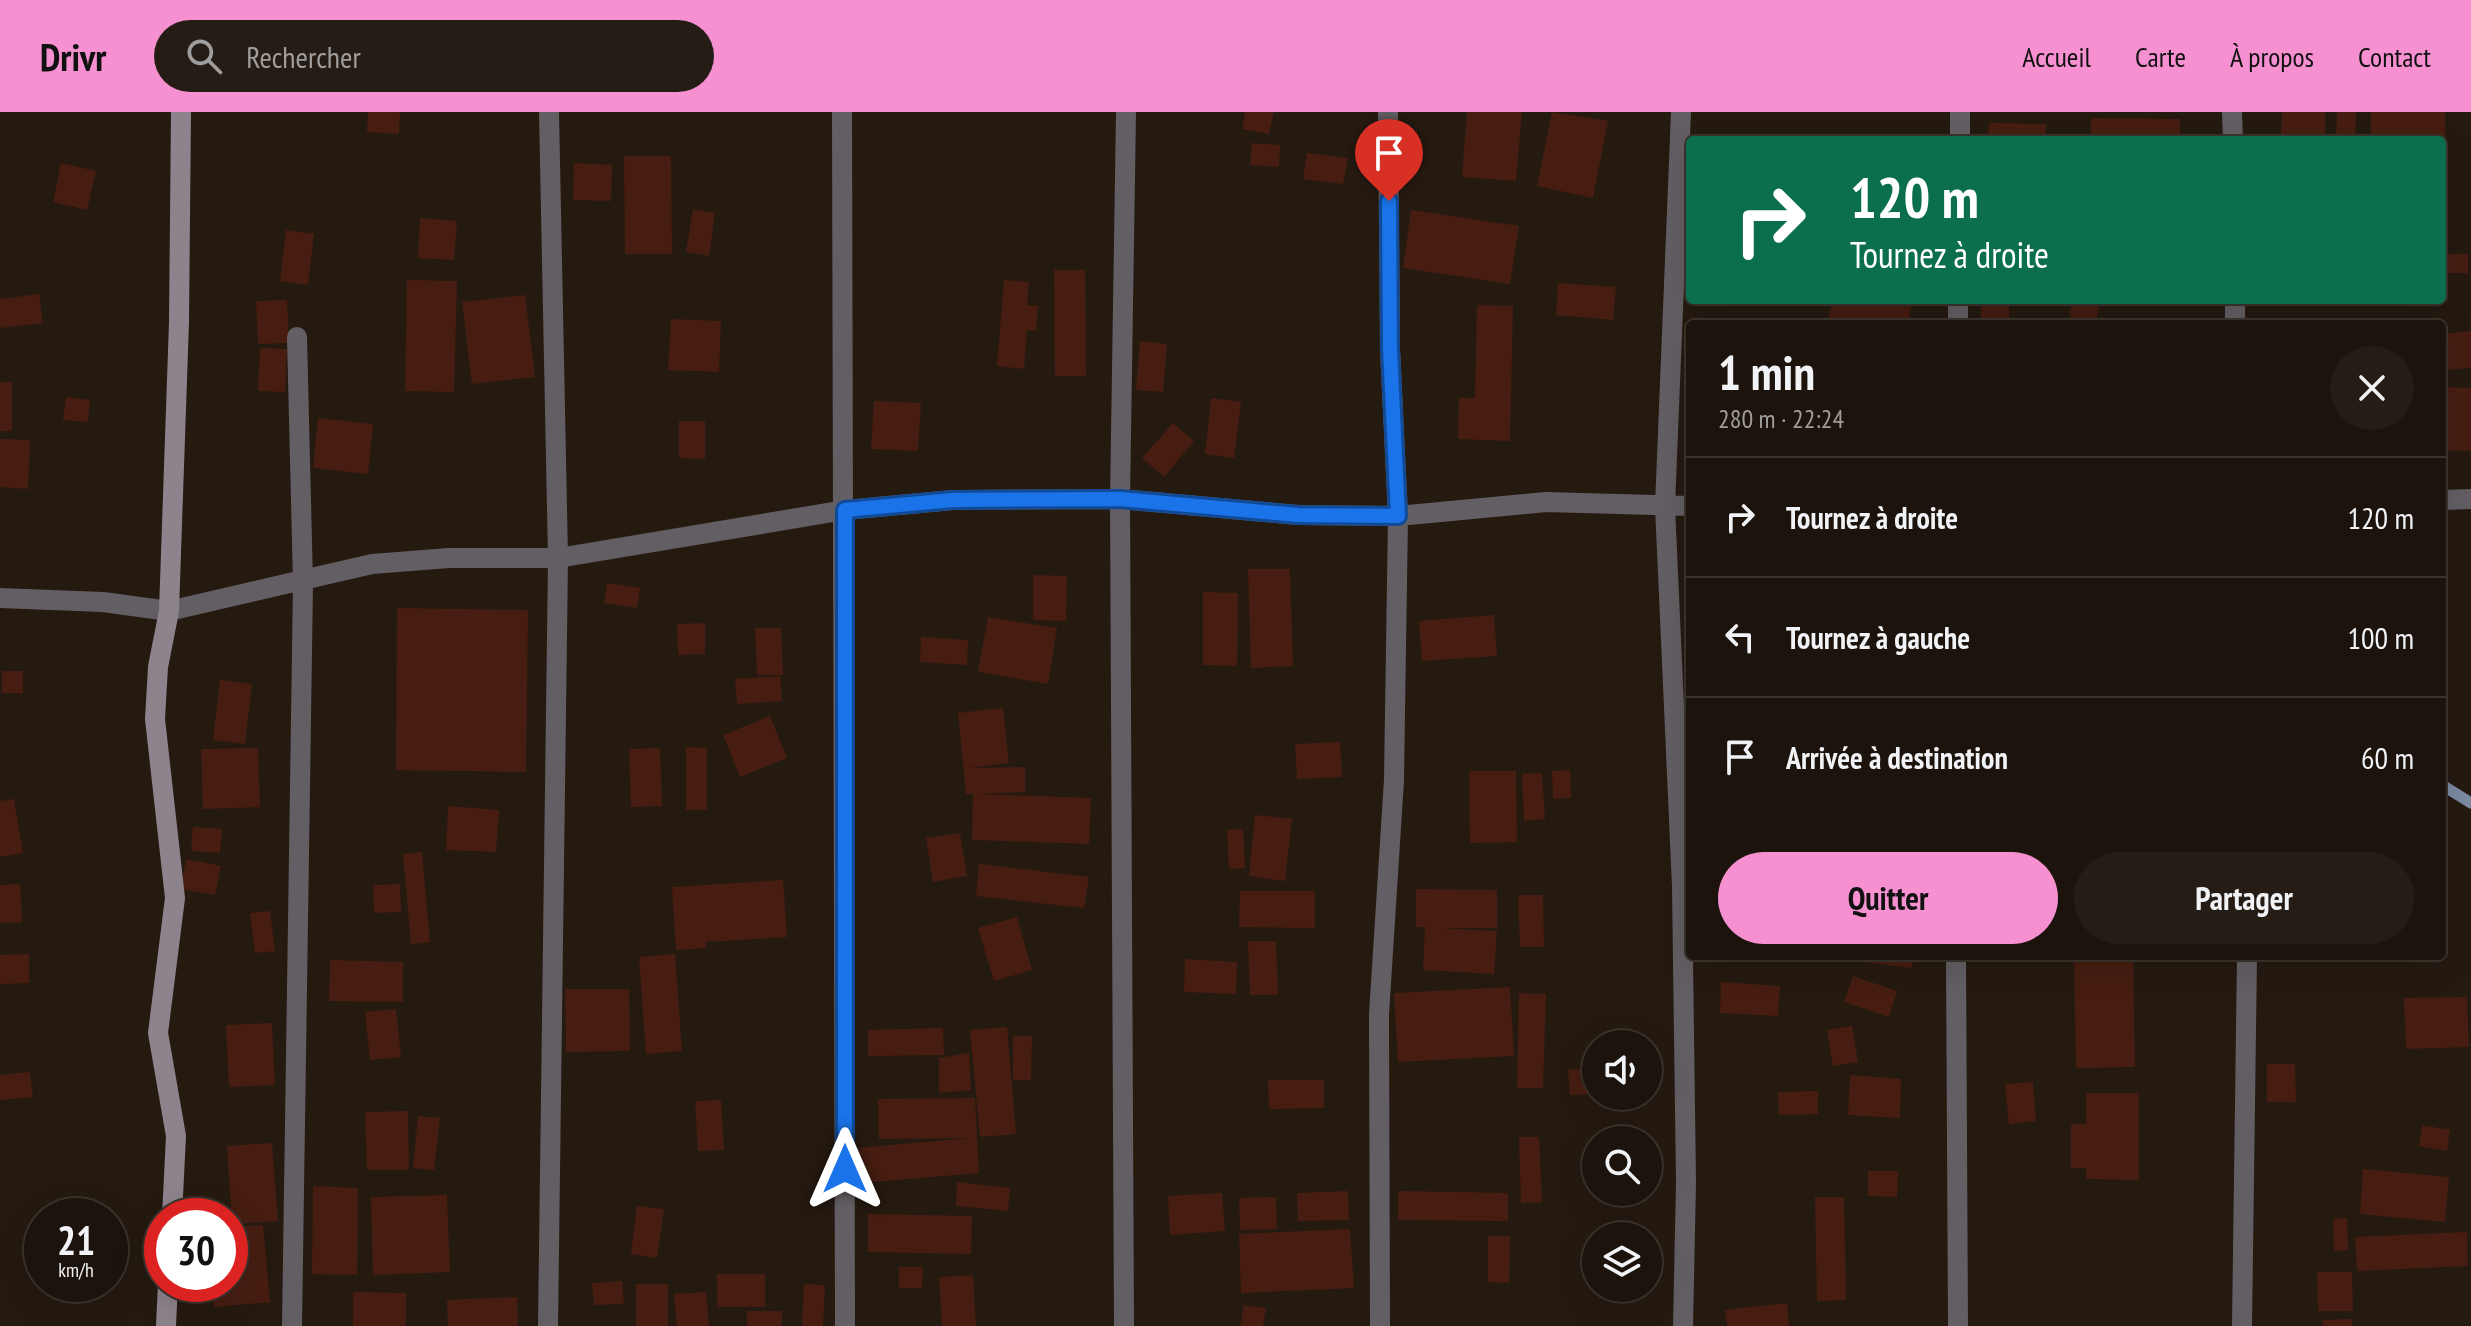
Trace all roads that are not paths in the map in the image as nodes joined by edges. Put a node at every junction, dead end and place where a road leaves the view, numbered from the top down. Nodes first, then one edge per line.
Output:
1 (181, 112) edge
2 (549, 112) edge
3 (842, 112) edge
4 (1126, 112) edge
5 (1388, 112) edge
6 (1681, 112) edge
7 (1960, 112) edge
8 (2232, 112) edge
9 (1960, 136) edge
10 (2233, 136) edge
11 (297, 337) dead end
12 (1120, 499) junction
13 (2471, 499) edge
14 (2446, 500) edge
15 (1665, 506) junction
16 (1686, 506) edge
17 (845, 510) junction
18 (1398, 516) junction
19 (558, 558) junction
20 (303, 583) junction
21 (0, 598) edge
22 (169, 611) junction
23 (1956, 960) edge
24 (2247, 960) edge
25 (173, 1198) edge
26 (167, 1302) edge
27 (166, 1326) edge
28 (292, 1326) edge
29 (548, 1326) edge
30 (845, 1326) edge
31 (1124, 1326) edge
32 (1380, 1326) edge
33 (1683, 1326) edge
34 (1958, 1326) edge
35 (2242, 1326) edge

1 - 22 street
2 - 19 street
3 - 17 street
4 - 12 street
5 - 18 street
6 - 15 street
7 - 9 street
8 - 10 street
11 - 20 street
12 - 17 street
12 - 18 street
12 - 31 street
13 - 14 street
15 - 16 street
15 - 18 street
15 - 33 street
17 - 19 street
17 - 30 street
18 - 32 street
19 - 20 street
19 - 29 street
20 - 22 street
20 - 28 street
21 - 22 street
22 - 25 street
23 - 34 street
24 - 35 street
26 - 27 street

